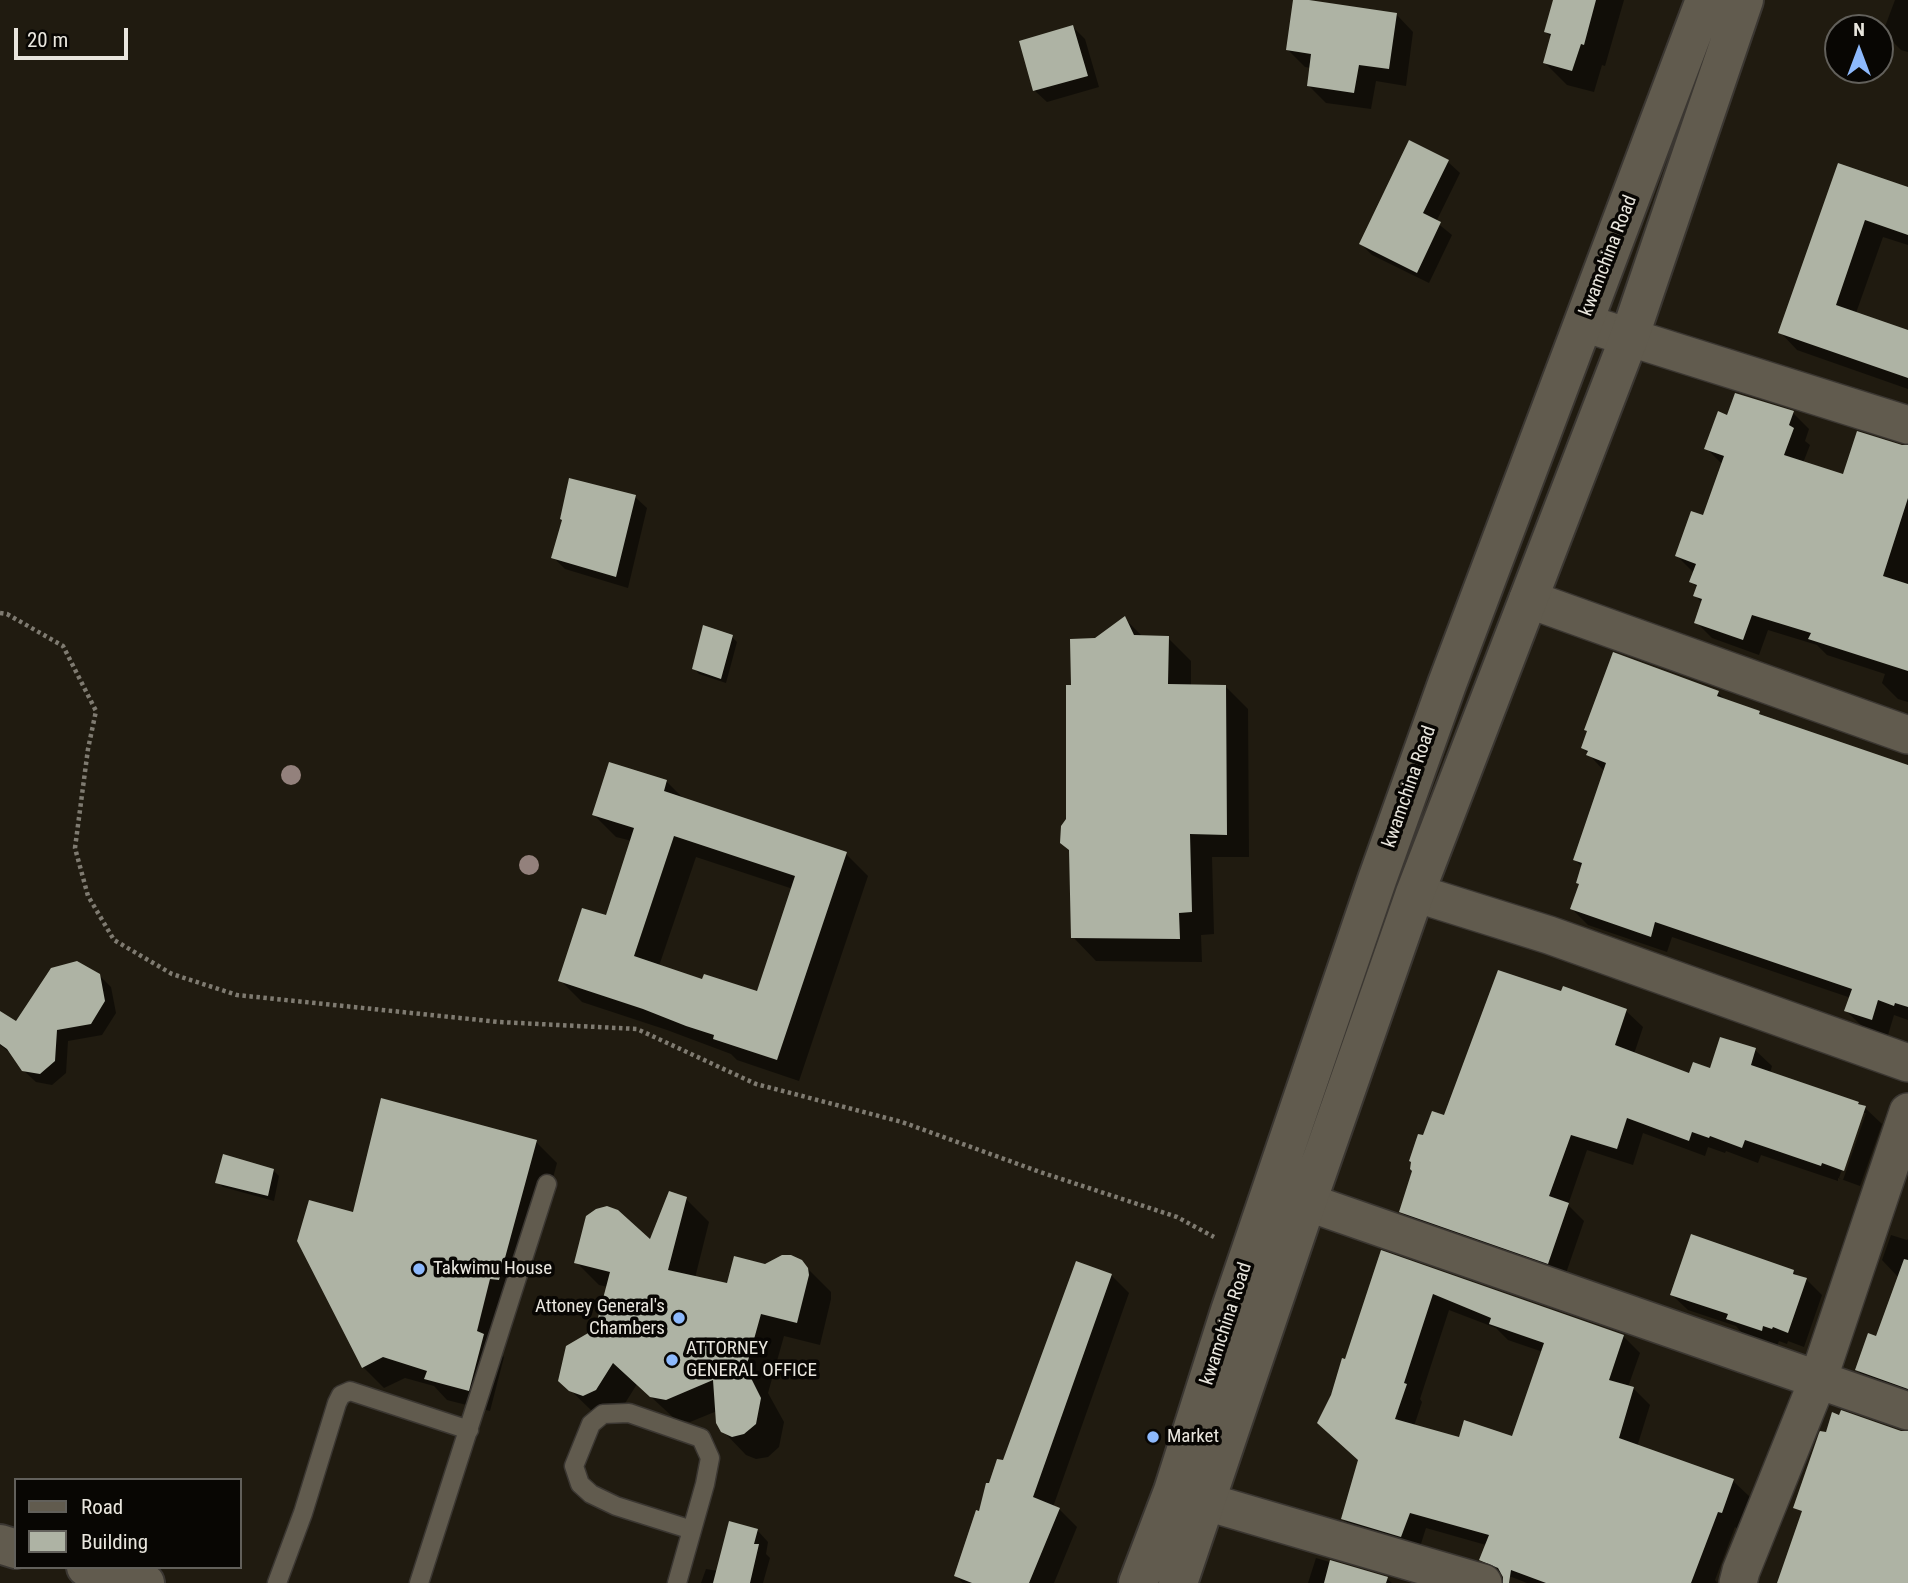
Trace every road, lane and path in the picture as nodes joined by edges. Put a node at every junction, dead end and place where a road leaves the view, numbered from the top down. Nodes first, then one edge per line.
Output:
1 (1705, 0) edge
2 (1744, 0) edge
3 (1584, 323) junction
4 (1629, 338) junction
5 (1908, 425) edge
6 (1528, 599) junction
7 (0, 613) edge
8 (1908, 735) edge
9 (1415, 893) junction
10 (1908, 1063) edge
11 (1908, 1112) edge
12 (547, 1184) dead end
13 (1289, 1196) junction
14 (1250, 1256) junction
15 (1818, 1380) junction
16 (1908, 1411) edge
17 (469, 1430) junction
18 (1207, 1502) junction
19 (692, 1530) junction
20 (93, 1569) edge
21 (145, 1583) edge
22 (277, 1583) edge
23 (419, 1583) edge
24 (677, 1583) edge
25 (1138, 1583) edge
26 (1178, 1583) edge
27 (1483, 1583) edge
28 (1738, 1583) edge

1 - 3 main road, kwamchina Road
2 - 4 main road, kwamchina Road
3 - 4 street
3 - 13 main road, kwamchina Road
4 - 5 street
4 - 6 main road, kwamchina Road
6 - 8 street
6 - 9 main road, kwamchina Road
7 - 14 path
9 - 10 street
9 - 13 main road, kwamchina Road
11 - 15 street
12 - 17 lane
13 - 14 main road, kwamchina Road
13 - 15 street
13 - 18 main road, kwamchina Road
14 - 25 main road, kwamchina Road
15 - 16 street
15 - 28 street
17 - 22 lane
17 - 23 lane
18 - 26 main road, kwamchina Road
18 - 27 street
19 - 19 lane
19 - 24 lane
20 - 21 main road

